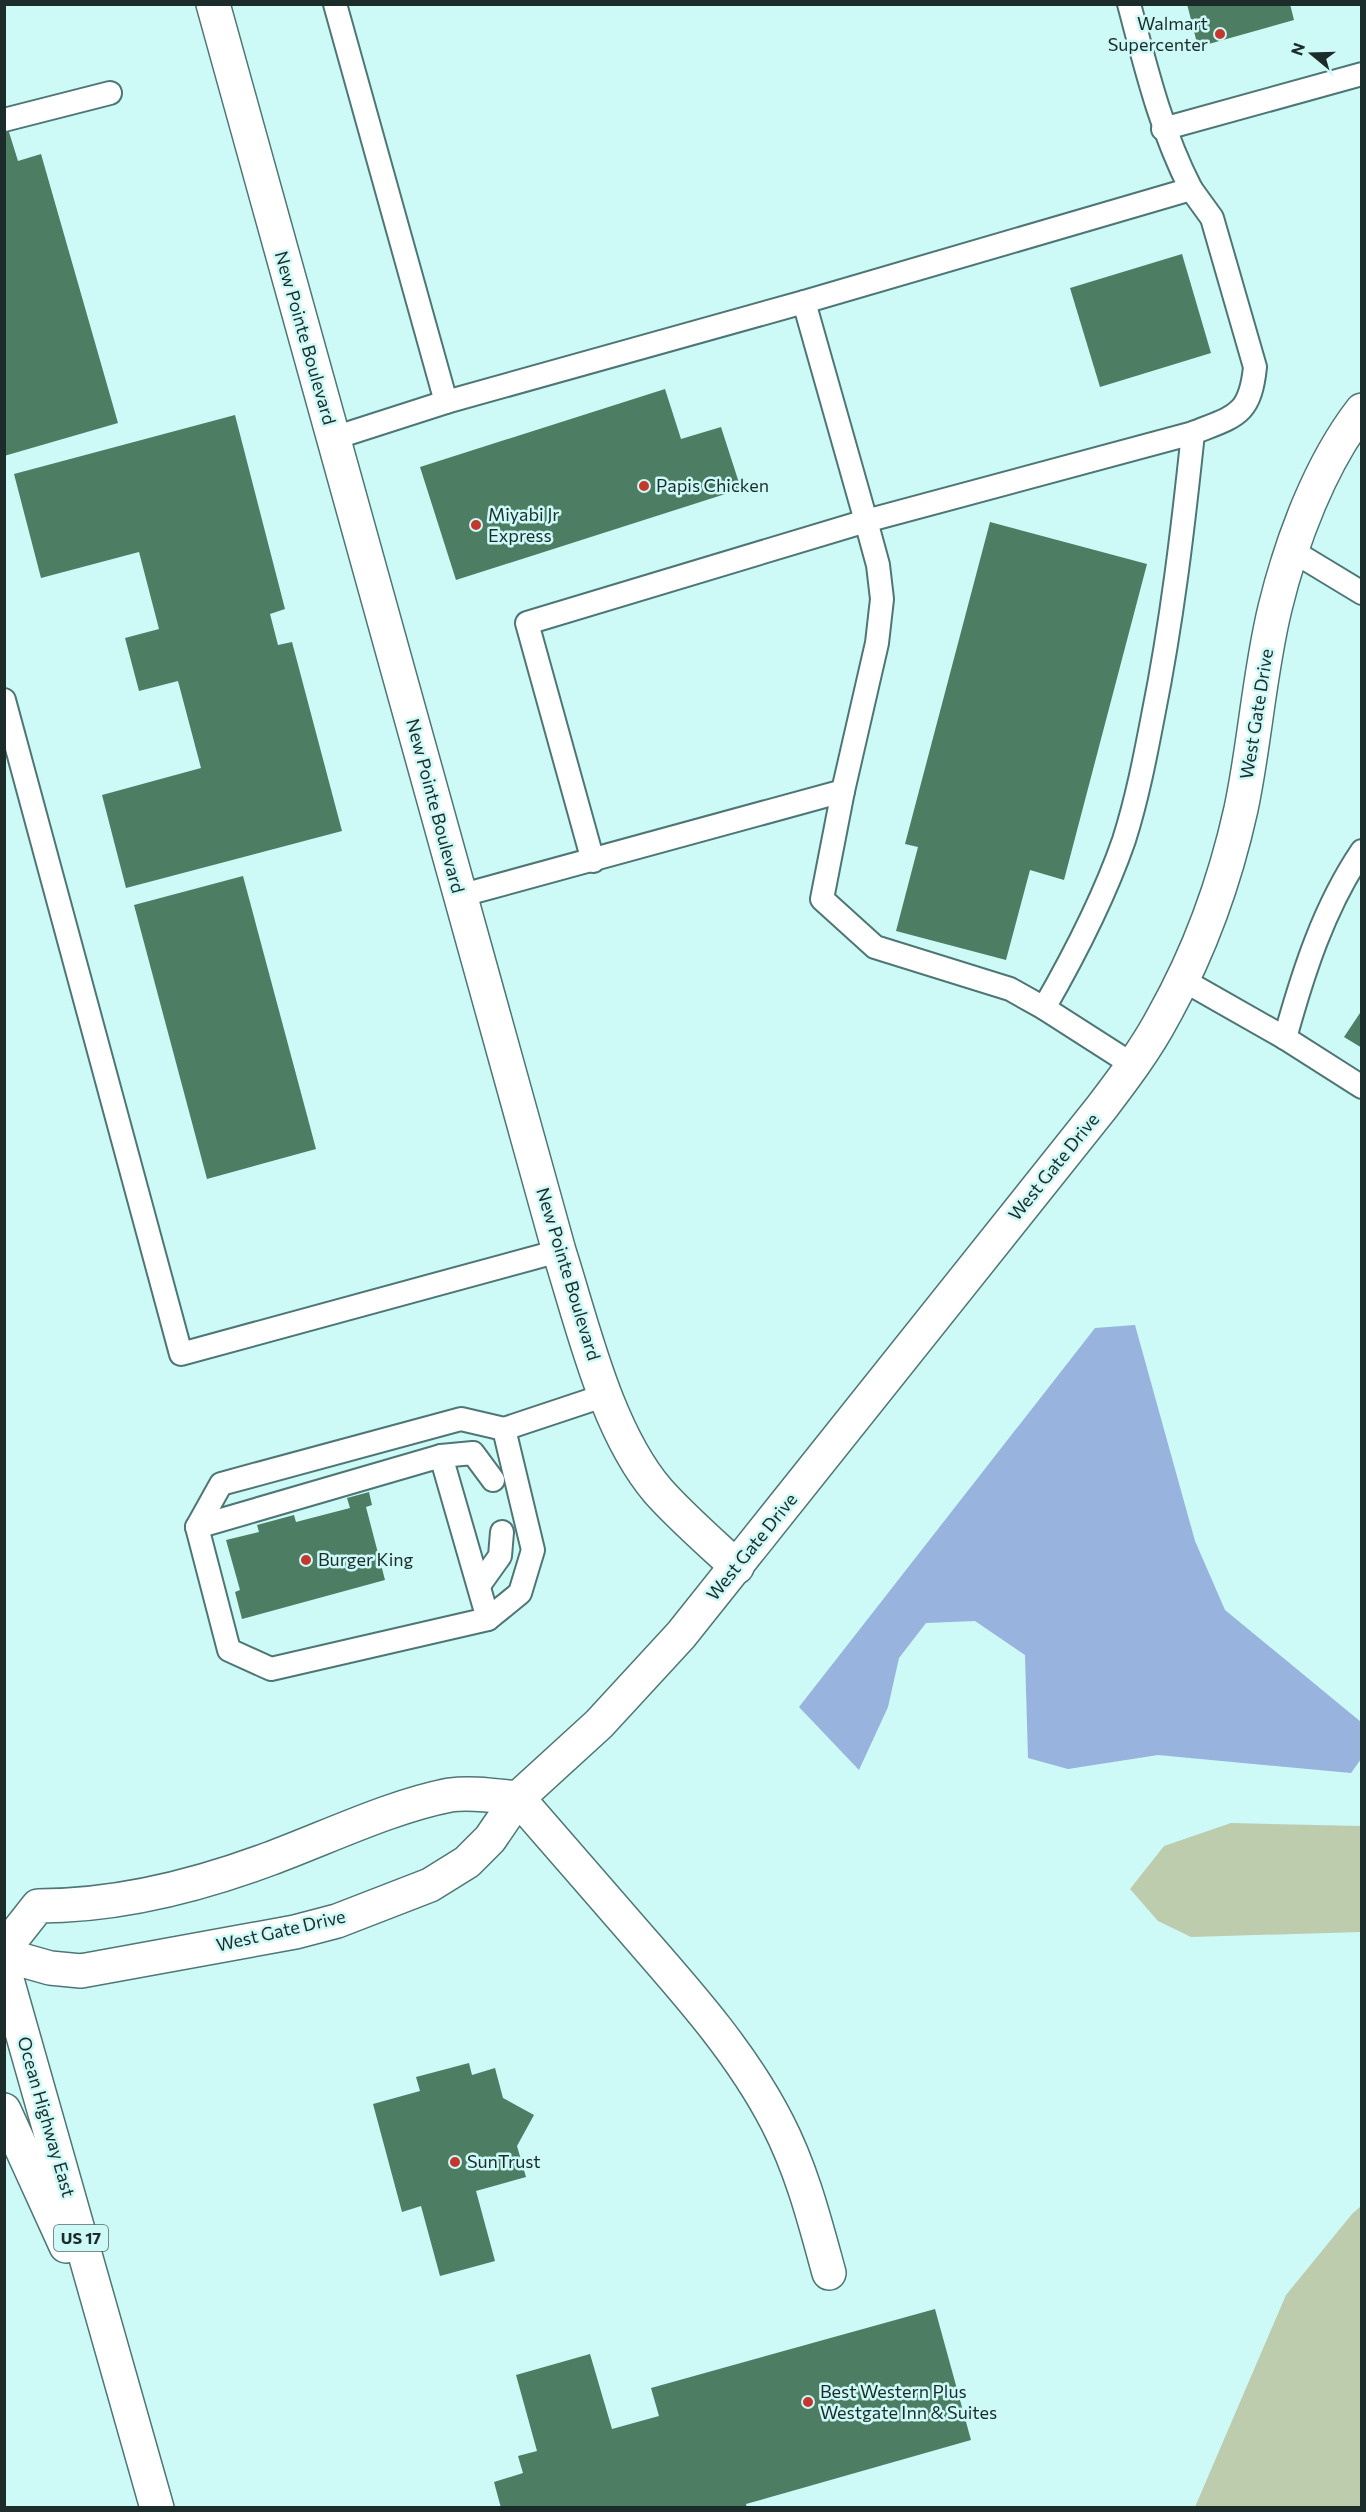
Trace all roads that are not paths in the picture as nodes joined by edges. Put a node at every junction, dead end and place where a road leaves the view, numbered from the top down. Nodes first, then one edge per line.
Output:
1 (213, 4) edge
2 (335, 4) edge
3 (1129, 4) edge
4 (1362, 74) edge
5 (110, 93) dead end
6 (4, 120) edge
7 (1163, 129) junction
8 (1191, 189) junction
9 (804, 302) junction
10 (446, 402) junction
11 (1362, 410) edge
12 (1193, 433) junction
13 (333, 438) junction
14 (867, 520) junction
15 (1291, 550) junction
16 (1362, 592) edge
17 (4, 700) edge
18 (843, 791) junction
19 (1362, 851) edge
20 (593, 861) junction
21 (459, 896) junction
22 (1183, 980) junction
23 (1044, 1008) junction
24 (1285, 1038) junction
25 (1133, 1065) junction
26 (1362, 1087) edge
27 (559, 1251) junction
28 (606, 1395) junction
29 (504, 1429) junction
30 (441, 1456) junction
31 (493, 1480) dead end
32 (197, 1527) junction
33 (502, 1532) dead end
34 (737, 1567) junction
35 (480, 1584) junction
36 (488, 1619) junction
37 (519, 1798) junction
38 (4, 1949) edge
39 (4, 1955) edge
40 (4, 1969) edge
41 (4, 2110) edge
42 (829, 2273) dead end
43 (112, 2349) junction
44 (157, 2508) edge

1 - 13 main road, New Pointe Boulevard
2 - 10 lane
3 - 7 lane
4 - 7 lane
5 - 6 lane
7 - 8 lane
8 - 9 lane
8 - 12 lane
9 - 10 lane
9 - 14 lane
10 - 13 lane
11 - 15 main road, West Gate Drive
12 - 14 lane
12 - 23 lane
13 - 21 main road, New Pointe Boulevard
14 - 18 lane
14 - 20 lane
15 - 16 lane
15 - 22 main road, West Gate Drive
17 - 27 lane
18 - 20 lane
18 - 23 lane
19 - 24 lane
20 - 21 lane
21 - 27 main road, New Pointe Boulevard
22 - 24 lane
22 - 25 main road, West Gate Drive
23 - 25 lane
24 - 26 lane
25 - 34 main road, West Gate Drive
27 - 28 main road, New Pointe Boulevard
28 - 29 lane
28 - 34 main road, New Pointe Boulevard
29 - 32 lane
29 - 36 lane
30 - 31 lane
30 - 32 lane
30 - 35 lane
32 - 36 lane
33 - 35 lane
34 - 37 main road, West Gate Drive
35 - 36 lane
37 - 38 main road
37 - 39 main road, West Gate Drive
37 - 42 main road
40 - 43 main road, Ocean Highway East / US 17
41 - 43 main road
43 - 44 main road, Ocean Highway East / US 17

